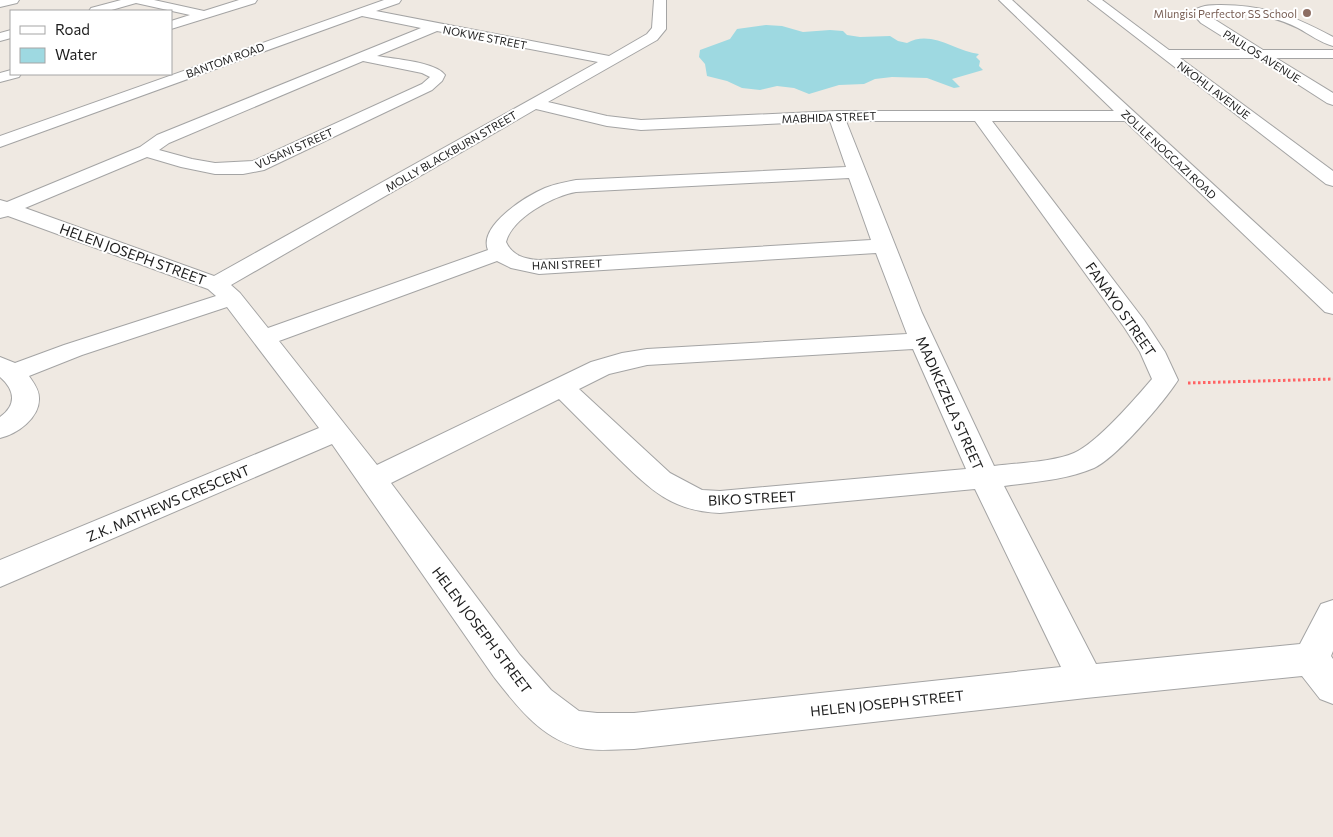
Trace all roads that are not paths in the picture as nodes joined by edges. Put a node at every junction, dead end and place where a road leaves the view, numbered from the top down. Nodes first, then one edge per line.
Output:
1 (12, 0) edge
2 (136, 0) edge
3 (251, 0) edge
4 (395, 0) edge
5 (660, 0) edge
6 (1005, 0) edge
7 (1094, 0) edge
8 (0, 3) edge
9 (99, 10) edge
10 (360, 12) junction
11 (203, 15) junction
12 (172, 25) edge
13 (434, 28) junction
14 (1333, 42) edge
15 (1166, 54) junction
16 (1260, 54) junction
17 (1333, 54) edge
18 (362, 57) junction
19 (610, 60) junction
20 (1333, 100) edge
21 (534, 104) junction
22 (979, 115) junction
23 (836, 116) junction
24 (1127, 116) junction
25 (0, 142) edge
26 (146, 151) junction
27 (856, 172) junction
28 (1333, 180) edge
29 (2, 209) edge
30 (882, 246) junction
31 (500, 253) junction
32 (224, 291) junction
33 (1333, 307) edge
34 (263, 338) junction
35 (922, 341) junction
36 (7, 369) edge
37 (562, 387) junction
38 (0, 429) edge
39 (337, 431) junction
40 (984, 478) junction
41 (372, 480) junction
42 (0, 574) edge
43 (1333, 614) edge
44 (1311, 659) junction
45 (1086, 681) junction
46 (1333, 686) edge

1 - 8 street
2 - 9 street
2 - 11 street
3 - 11 street
4 - 10 street, BANTOM ROAD
5 - 19 street, MOLLY BLACKBURN STREET
6 - 24 street, ZOLILE NOGCAZI ROAD
7 - 15 street, NKOHLI AVENUE
10 - 13 street, NOKWE STREET
10 - 25 street, BANTOM ROAD
11 - 12 street
13 - 18 street
13 - 19 street, NOKWE STREET
14 - 16 street, PAULOS AVENUE
15 - 16 street
15 - 28 street, NKOHLI AVENUE
16 - 17 street
16 - 20 street, PAULOS AVENUE
18 - 26 street
18 - 26 street, VUSANI STREET
19 - 21 street, MOLLY BLACKBURN STREET
21 - 23 street, MABHIDA STREET
21 - 32 street, MOLLY BLACKBURN STREET
22 - 23 street, MABHIDA STREET
22 - 24 street, MABHIDA STREET
22 - 40 street, FANAYO STREET
23 - 27 street, MADIKEZELA STREET
24 - 33 street, ZOLILE NOGCAZI ROAD
26 - 29 street
27 - 30 street, MADIKEZELA STREET
27 - 31 street
29 - 32 street, HELEN JOSEPH STREET
30 - 31 street, HANI STREET
30 - 35 street, MADIKEZELA STREET
31 - 34 street
32 - 34 street, HELEN JOSEPH STREET
32 - 36 street, MOLLY BLACKBURN STREET
34 - 39 street, HELEN JOSEPH STREET
35 - 37 street
35 - 40 street, MADIKEZELA STREET
36 - 38 street
37 - 40 street, BIKO STREET
37 - 41 street
39 - 41 street, HELEN JOSEPH STREET
39 - 42 street, Z.K. MATHEWS CRESCENT
40 - 45 street, MADIKEZELA STREET
41 - 45 street, HELEN JOSEPH STREET
43 - 44 street
44 - 45 street, HELEN JOSEPH STREET
44 - 46 street

